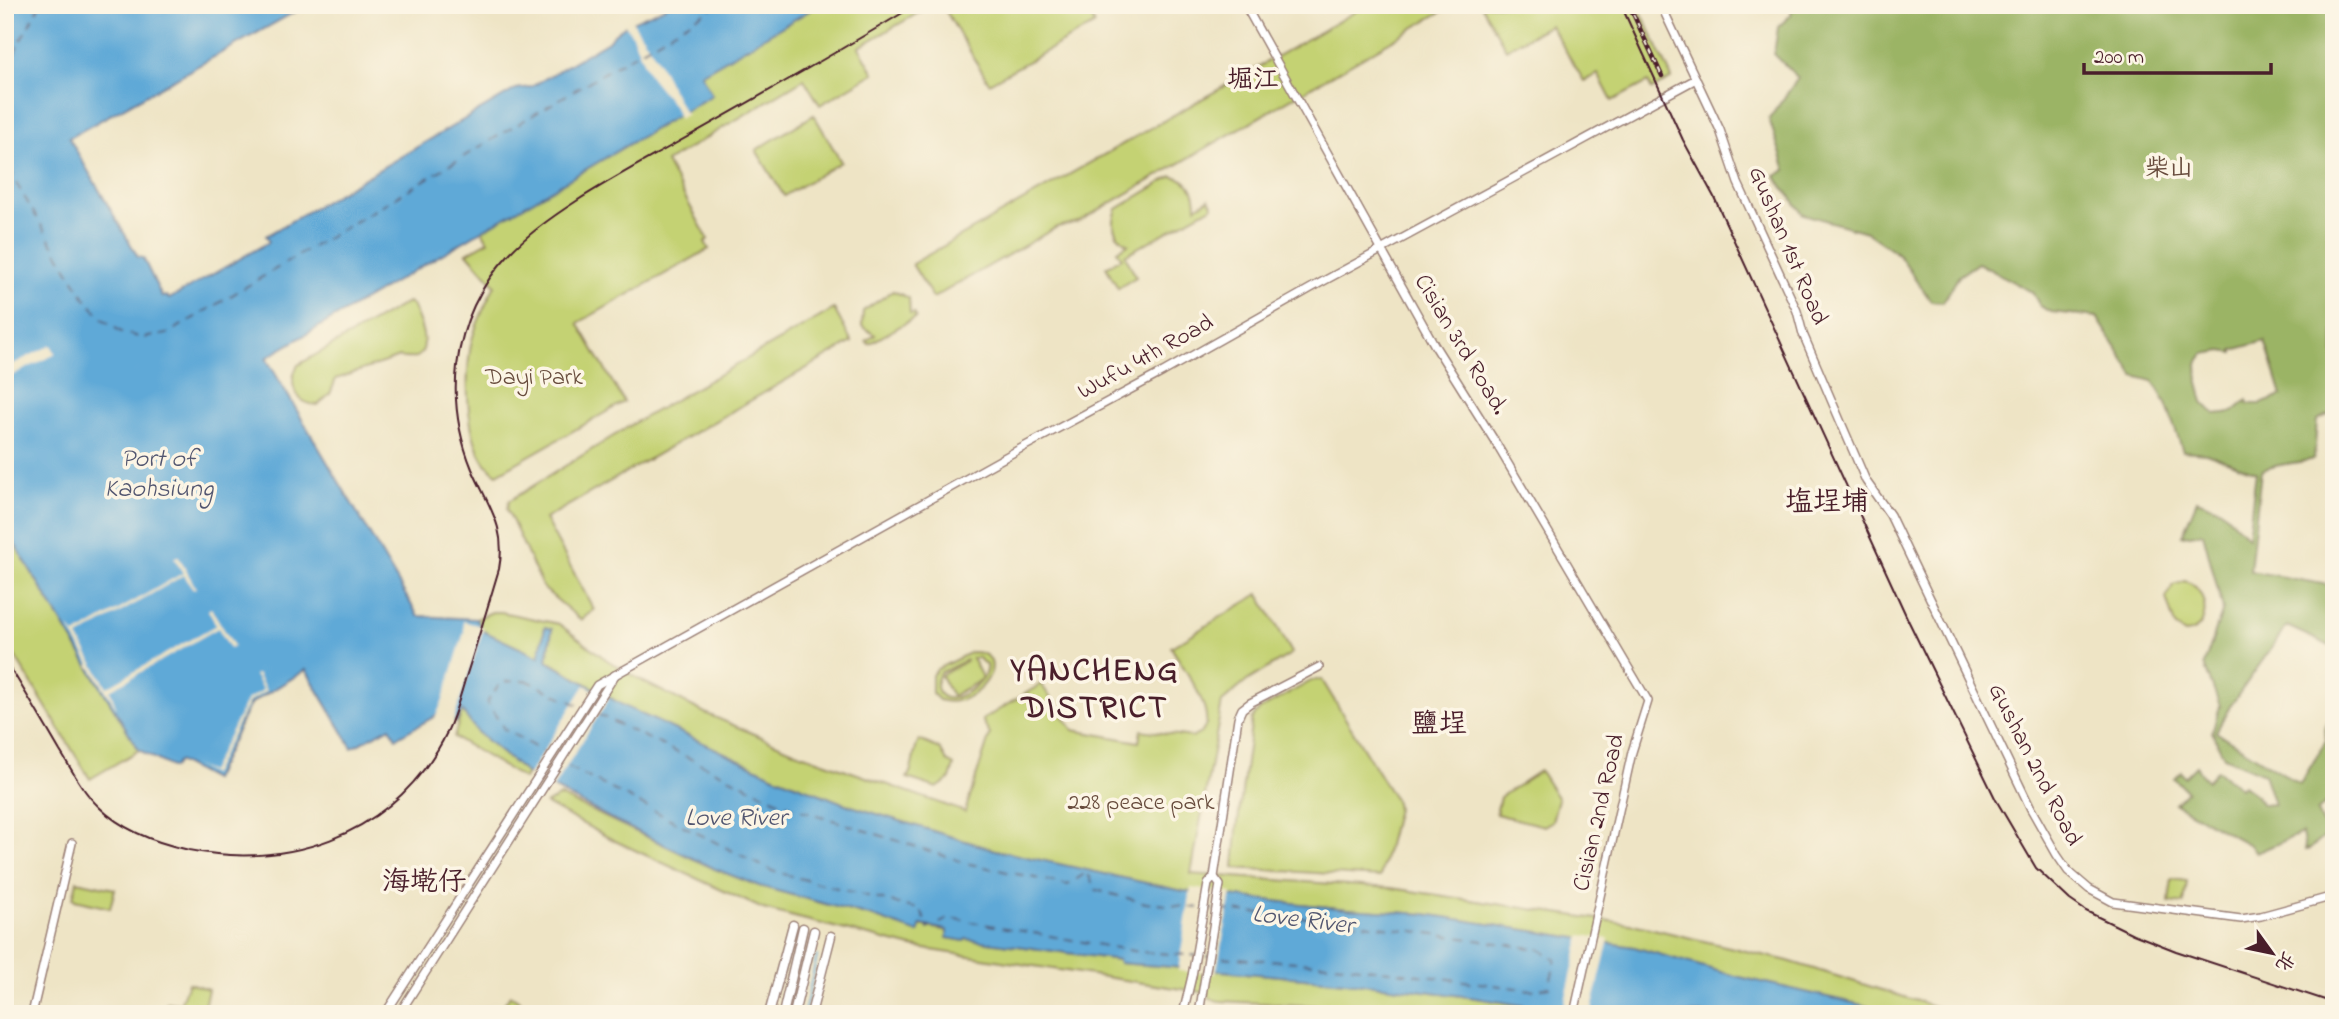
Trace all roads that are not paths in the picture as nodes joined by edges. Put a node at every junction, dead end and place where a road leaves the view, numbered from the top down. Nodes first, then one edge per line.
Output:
1 (1245, 5) edge
2 (1661, 5) edge
3 (1696, 79) junction
4 (1381, 250) junction
5 (1880, 500) joint
6 (1319, 667) dead end
7 (616, 674) junction
8 (1648, 701) joint
9 (72, 843) dead end
10 (1214, 877) junction
11 (2334, 896) edge
12 (793, 925) dead end
13 (803, 928) dead end
14 (814, 931) dead end
15 (831, 936) dead end
16 (32, 1014) edge
17 (385, 1014) edge
18 (399, 1014) edge
19 (769, 1014) edge
20 (783, 1014) edge
21 (794, 1014) edge
22 (811, 1014) edge
23 (1183, 1014) edge
24 (1199, 1014) edge
25 (1574, 1014) edge

1 - 4 street, Cisian 3rd Road.
2 - 3 street, Gushan 1st Road
3 - 4 street, Wufu 4th Road
3 - 5 street, Gushan 1st Road
4 - 7 street, Wufu 4th Road
4 - 8 street, Cisian 3rd Road.
5 - 11 street, Gushan 2nd Road
6 - 10 street
7 - 17 street, Wufu 4th Road
7 - 18 street, Wufu 4th Road
8 - 25 street, Cisian 2nd Road
9 - 16 street
10 - 23 street
10 - 24 street
12 - 19 main road
13 - 20 main road
14 - 21 main road
15 - 22 main road

